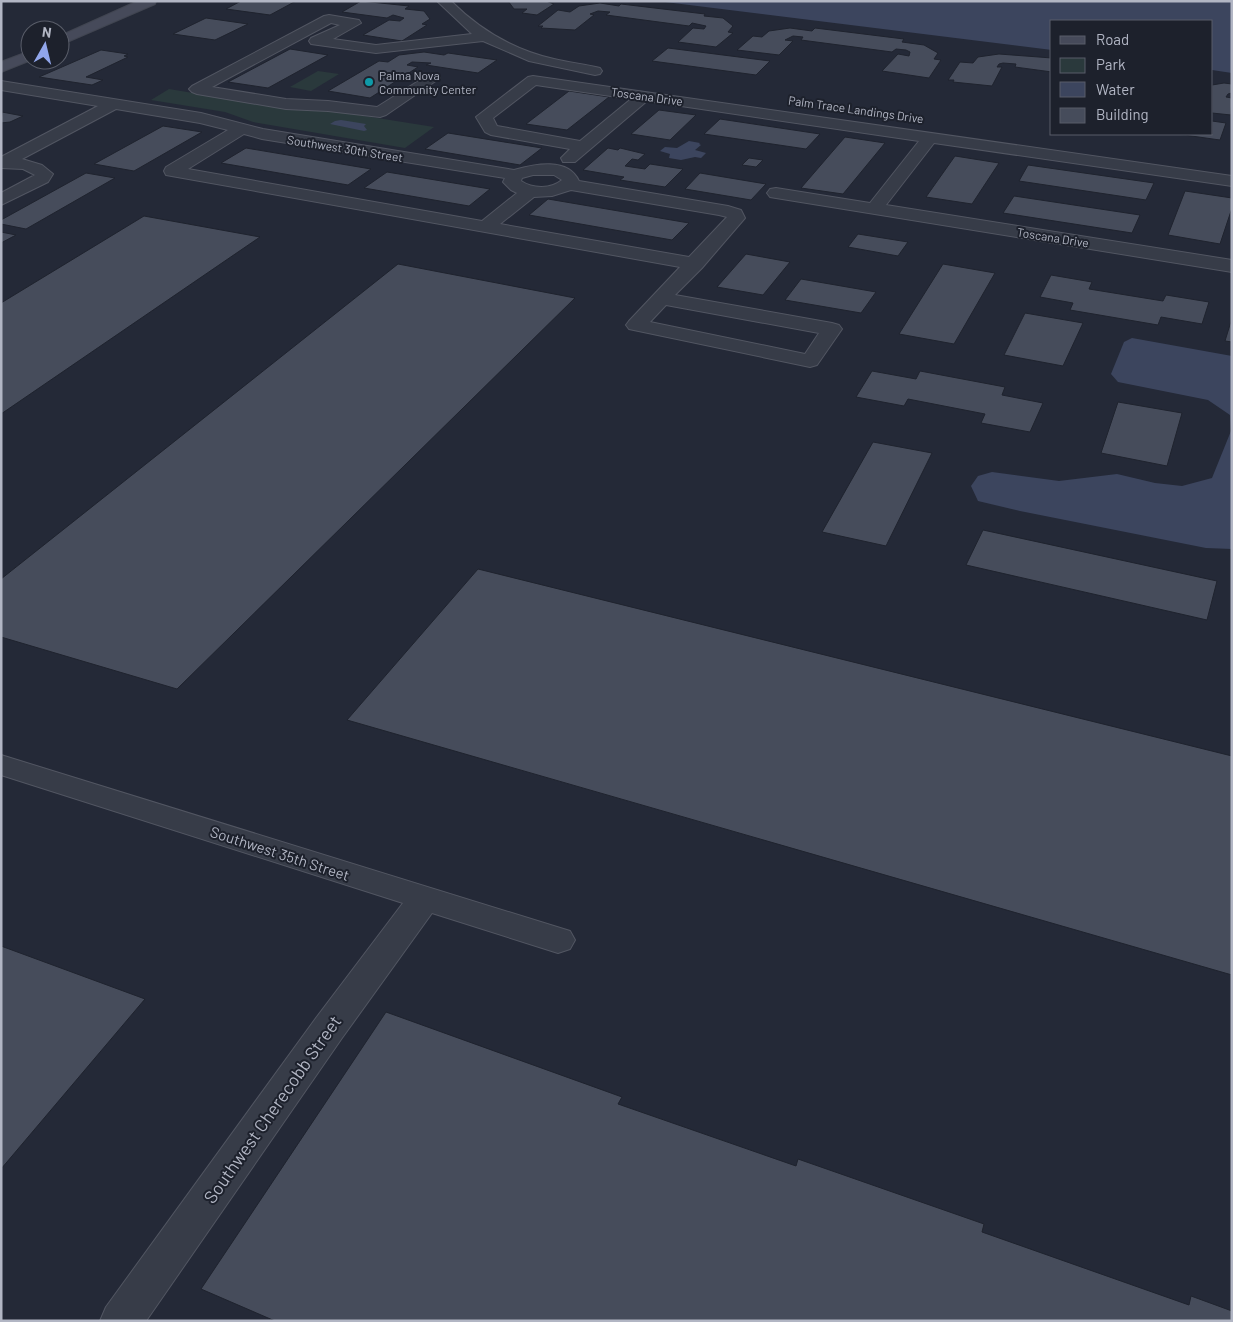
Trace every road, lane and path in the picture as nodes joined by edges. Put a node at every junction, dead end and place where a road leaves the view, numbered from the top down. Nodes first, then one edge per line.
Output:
1 (150, 1) edge
2 (443, 1) edge
3 (70, 37) edge
4 (486, 37) junction
5 (294, 38) junction
6 (318, 42) junction
7 (20, 59) edge
8 (1, 68) edge
9 (609, 74) dead end
10 (433, 78) dead end
11 (1, 85) edge
12 (1, 94) edge
13 (644, 96) junction
14 (109, 107) junction
15 (77, 124) junction
16 (241, 130) junction
17 (88, 138) dead end
18 (930, 138) junction
19 (36, 146) junction
20 (583, 146) junction
21 (3, 162) edge
22 (47, 164) junction
23 (554, 170) junction
24 (516, 175) junction
25 (1232, 181) edge
26 (569, 184) junction
27 (530, 191) junction
28 (776, 193) dead end
29 (1, 200) edge
30 (874, 209) junction
31 (485, 227) junction
32 (695, 264) junction
33 (1232, 266) edge
34 (662, 298) junction
35 (1, 765) edge
36 (424, 898) junction
37 (558, 940) dead end
38 (121, 1321) edge

1 - 3 main road
2 - 4 street
4 - 6 street
4 - 9 street
5 - 6 street
5 - 6 street
5 - 10 street
7 - 8 main road
11 - 14 street, Southwest 30th Street
12 - 14 street, Southwest 30th Street
13 - 18 street, Toscana Drive
13 - 20 street
13 - 20 street, Toscana Drive
14 - 15 street
14 - 16 street, Southwest 30th Street
15 - 17 street
15 - 19 street
16 - 24 street, Southwest 30th Street
16 - 31 street
18 - 25 street, Toscana Drive
18 - 30 street
19 - 21 street
19 - 22 street
20 - 23 street
21 - 22 street
22 - 29 street
23 - 24 street
23 - 26 street
24 - 27 street
26 - 27 street
26 - 32 street
27 - 31 street
28 - 30 street, Toscana Drive
30 - 33 street, Toscana Drive
31 - 32 street
32 - 34 street
34 - 34 street
35 - 36 street, Southwest 35th Street
36 - 37 street, Southwest 35th Street
36 - 38 street, Southwest Cherecobb Street

